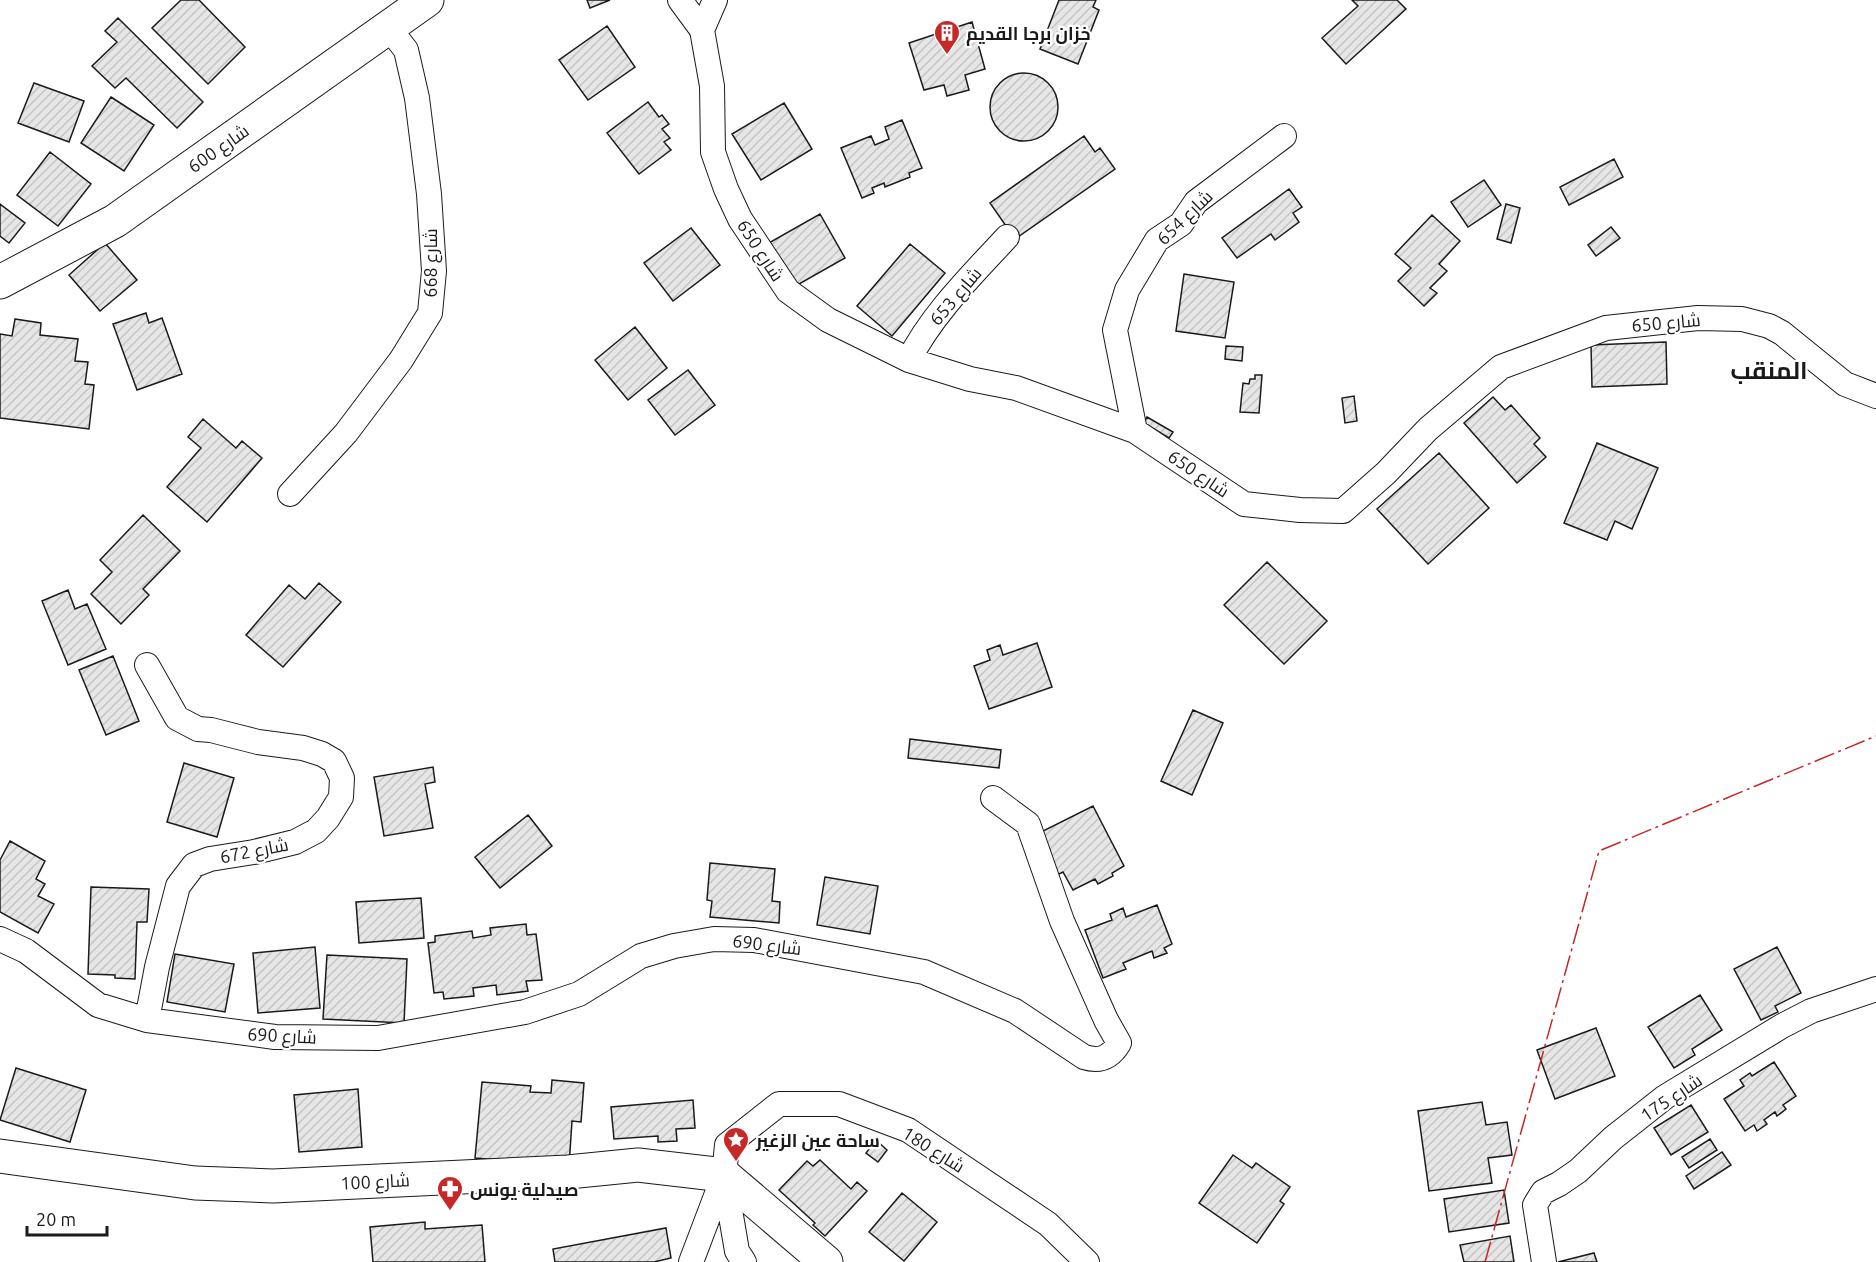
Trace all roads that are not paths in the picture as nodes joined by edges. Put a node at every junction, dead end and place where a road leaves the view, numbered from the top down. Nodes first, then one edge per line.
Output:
1 (427, 0) edge
2 (680, 0) edge
3 (715, 0) edge
4 (388, 27) junction
5 (702, 30) junction
6 (1284, 136) dead end
7 (1007, 237) dead end
8 (0, 282) edge
9 (909, 360) junction
10 (1876, 396) edge
11 (1135, 430) junction
12 (290, 494) dead end
13 (147, 665) dead end
14 (993, 798) dead end
15 (0, 939) edge
16 (1876, 989) edge
17 (147, 1020) junction
18 (0, 1156) edge
19 (724, 1175) junction
20 (691, 1262) edge
21 (744, 1262) edge
22 (826, 1262) edge
23 (1087, 1262) edge
24 (1545, 1262) edge

1 - 4 main road, شارع 600
2 - 5 street, شارع 650
3 - 5 street
4 - 8 main road, شارع 600
4 - 12 street, شارع 668
5 - 9 street, شارع 650
6 - 11 street, شارع 654
7 - 9 street, شارع 653
9 - 11 street, شارع 650
10 - 11 street, شارع 650
13 - 17 street, شارع 672
14 - 17 street, شارع 690
15 - 17 street, شارع 690
16 - 24 street, شارع 175
18 - 19 main road, شارع 100
19 - 20 street
19 - 21 street
19 - 22 main road
19 - 23 street, شارع 180

